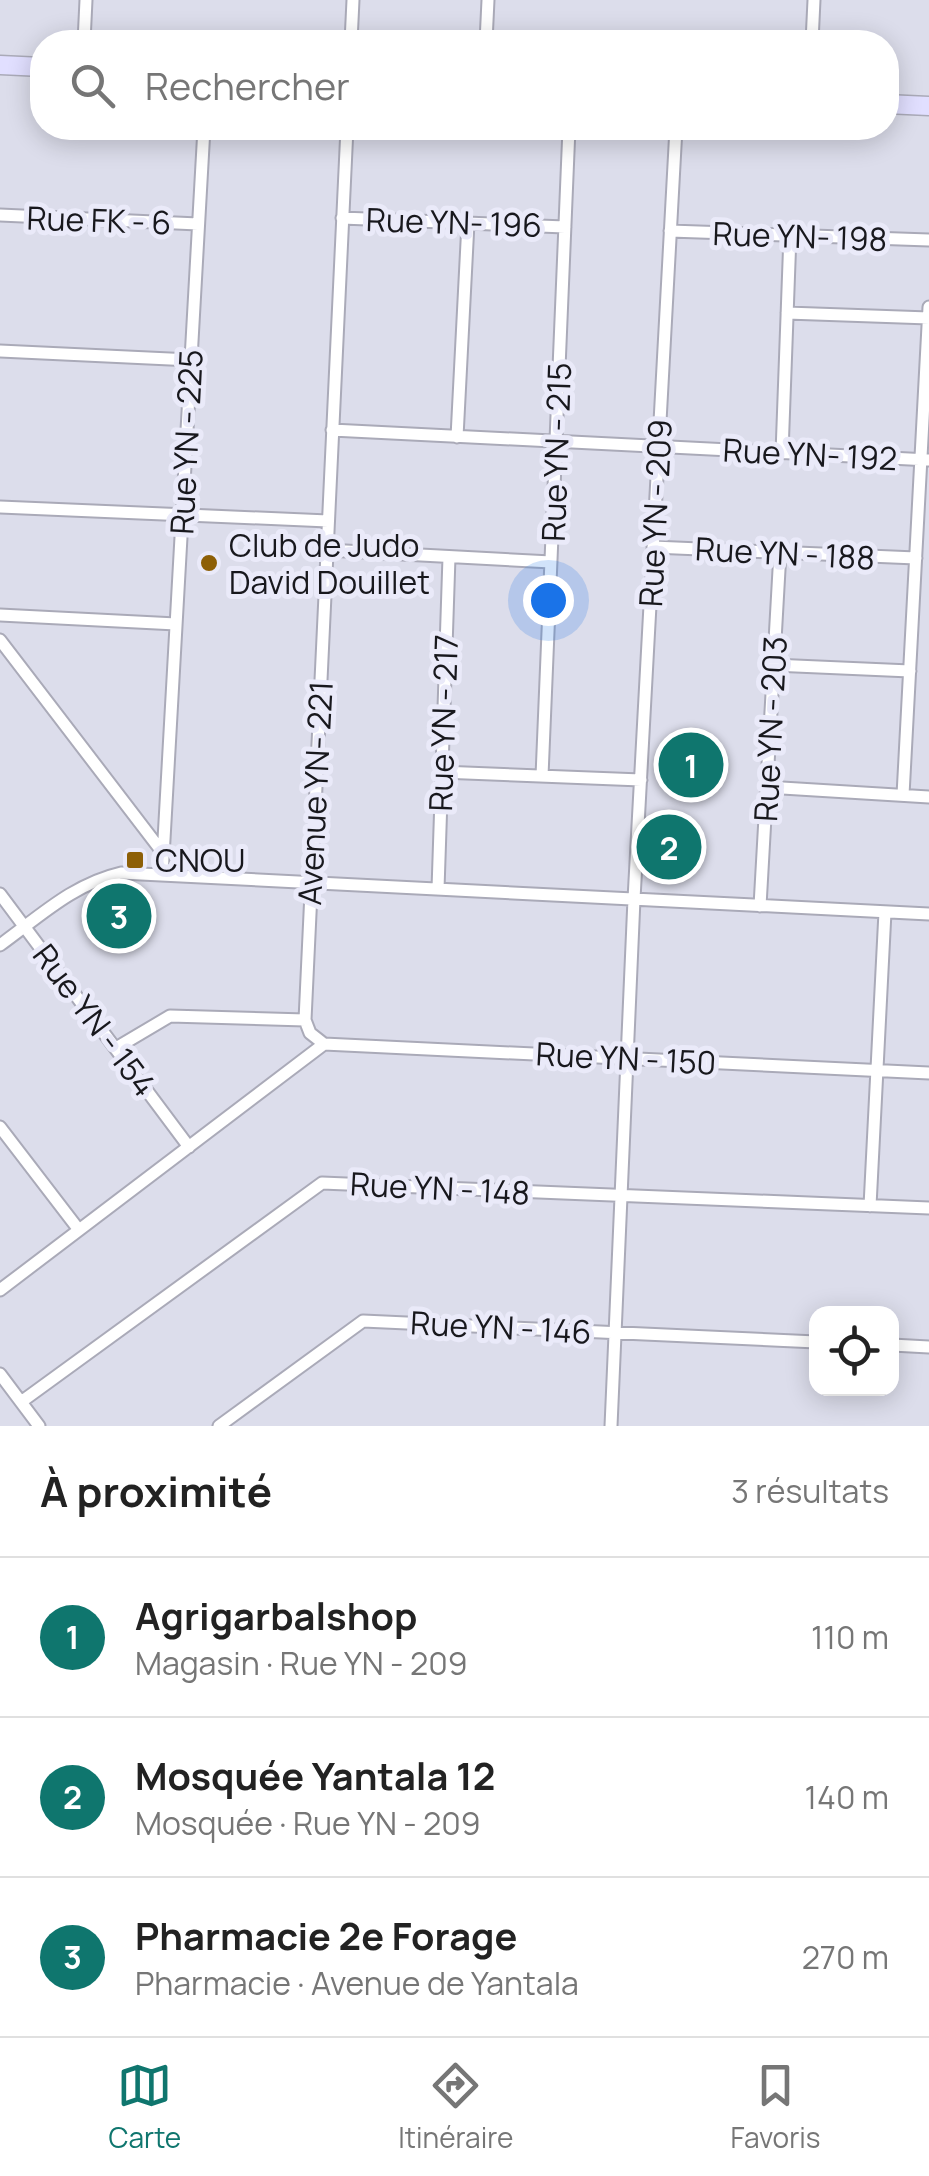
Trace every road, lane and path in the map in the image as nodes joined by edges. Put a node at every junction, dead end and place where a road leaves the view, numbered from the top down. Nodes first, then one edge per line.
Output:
1 (86, 0) edge
2 (352, 0) edge
3 (488, 0) edge
4 (814, 0) edge
5 (85, 30) edge
6 (351, 30) edge
7 (487, 30) edge
8 (813, 30) edge
9 (0, 65) edge
10 (30, 66) edge
11 (899, 105) edge
12 (929, 106) edge
13 (203, 140) edge
14 (345, 140) edge
15 (569, 140) edge
16 (675, 140) edge
17 (0, 216) edge
18 (342, 218) junction
19 (468, 223) junction
20 (198, 224) junction
21 (565, 227) junction
22 (670, 231) junction
23 (790, 235) junction
24 (929, 240) edge
25 (929, 307) edge
26 (787, 312) junction
27 (929, 318) edge
28 (0, 352) edge
29 (191, 360) junction
30 (332, 430) junction
31 (458, 437) junction
32 (556, 442) junction
33 (659, 447) junction
34 (782, 453) junction
35 (925, 460) edge
36 (0, 507) edge
37 (182, 513) junction
38 (328, 522) junction
39 (653, 547) junction
40 (326, 550) junction
41 (780, 552) junction
42 (449, 556) junction
43 (916, 558) junction
44 (552, 562) junction
45 (0, 615) edge
46 (176, 624) junction
47 (0, 640) edge
48 (773, 665) junction
49 (910, 671) junction
50 (441, 772) junction
51 (542, 776) junction
52 (641, 780) junction
53 (766, 787) junction
54 (903, 795) junction
55 (929, 796) edge
56 (163, 853) junction
57 (162, 876) junction
58 (310, 883) junction
59 (438, 889) junction
60 (0, 894) edge
61 (634, 899) junction
62 (760, 906) junction
63 (885, 912) junction
64 (929, 914) edge
65 (24, 927) junction
66 (0, 945) edge
67 (305, 1020) junction
68 (324, 1044) junction
69 (116, 1048) junction
70 (627, 1058) junction
71 (876, 1071) junction
72 (929, 1072) edge
73 (0, 1127) edge
74 (189, 1147) junction
75 (621, 1197) junction
76 (870, 1206) junction
77 (929, 1208) edge
78 (79, 1230) junction
79 (0, 1290) edge
80 (615, 1334) junction
81 (809, 1342) edge
82 (899, 1345) edge
83 (929, 1347) edge
84 (0, 1374) edge
85 (21, 1402) junction
86 (39, 1426) edge
87 (219, 1426) edge
88 (611, 1426) edge

1 - 5 street
2 - 6 street
3 - 7 street
4 - 8 street
9 - 10 main road
11 - 12 main road
13 - 20 street, Rue YN - 225
14 - 18 street, Avenue YN- 221
15 - 21 street, Rue YN - 215
16 - 22 street, Rue YN - 209
17 - 20 street, Rue FK - 6
18 - 19 street, Rue YN- 196
18 - 30 street, Avenue YN- 221
19 - 21 street, Rue YN- 196
19 - 31 street
20 - 29 street, Rue YN - 225
21 - 32 street, Rue YN - 215
22 - 23 street, Rue YN- 198
22 - 33 street, Rue YN - 209
23 - 24 street, Rue YN- 198
23 - 26 street
25 - 27 street
26 - 27 street
26 - 34 street
27 - 35 street
28 - 29 street
29 - 37 street, Rue YN - 225
30 - 31 street, Rue YN- 192
30 - 38 street, Avenue YN- 221
31 - 32 street, Rue YN- 192
32 - 33 street, Rue YN- 192
32 - 44 street, Rue YN - 215
33 - 34 street, Rue YN- 192
33 - 39 street, Rue YN - 209
34 - 35 street, Rue YN- 192
35 - 43 street
36 - 37 street
37 - 38 street
37 - 46 street, Rue YN - 225
38 - 40 street, Avenue YN- 221
39 - 41 street, Rue YN - 188
39 - 52 street, Rue YN - 209
40 - 42 street
40 - 58 street, Avenue YN- 221
41 - 43 street, Rue YN - 188
41 - 48 street, Rue YN - 203
42 - 44 street
42 - 50 street, Rue YN - 217
43 - 49 street
44 - 51 street, Rue YN - 215
45 - 46 street
46 - 56 street, Rue YN - 225
47 - 56 street
48 - 49 street
48 - 53 street, Rue YN - 203
49 - 54 street
50 - 51 street
50 - 59 street, Rue YN - 217
51 - 52 street
52 - 61 street, Rue YN - 209
53 - 54 street
53 - 62 street, Rue YN - 203
54 - 55 street
56 - 57 street, Rue YN - 225
57 - 58 street
57 - 65 street
58 - 59 street
58 - 67 street, Avenue YN- 221
59 - 61 street
60 - 65 street, Rue YN - 154
61 - 62 street
61 - 70 street, Rue YN - 209
62 - 63 street
63 - 64 street
63 - 71 street
65 - 66 street
65 - 69 street, Rue YN - 154
67 - 68 street
67 - 69 street
68 - 70 street, Rue YN - 150
68 - 74 street
69 - 74 street, Rue YN - 154
70 - 71 street, Rue YN - 150
70 - 75 street, Rue YN - 209
71 - 72 street, Rue YN - 150
71 - 76 street
73 - 78 street
74 - 78 street
75 - 76 street, Rue YN - 148
75 - 80 street, Rue YN - 209
75 - 85 street, Rue YN - 148
76 - 77 street, Rue YN - 148
78 - 79 street
80 - 81 street, Rue YN - 146
80 - 87 street, Rue YN - 146
80 - 88 street, Rue YN - 209
82 - 83 street
84 - 85 street
85 - 86 street

